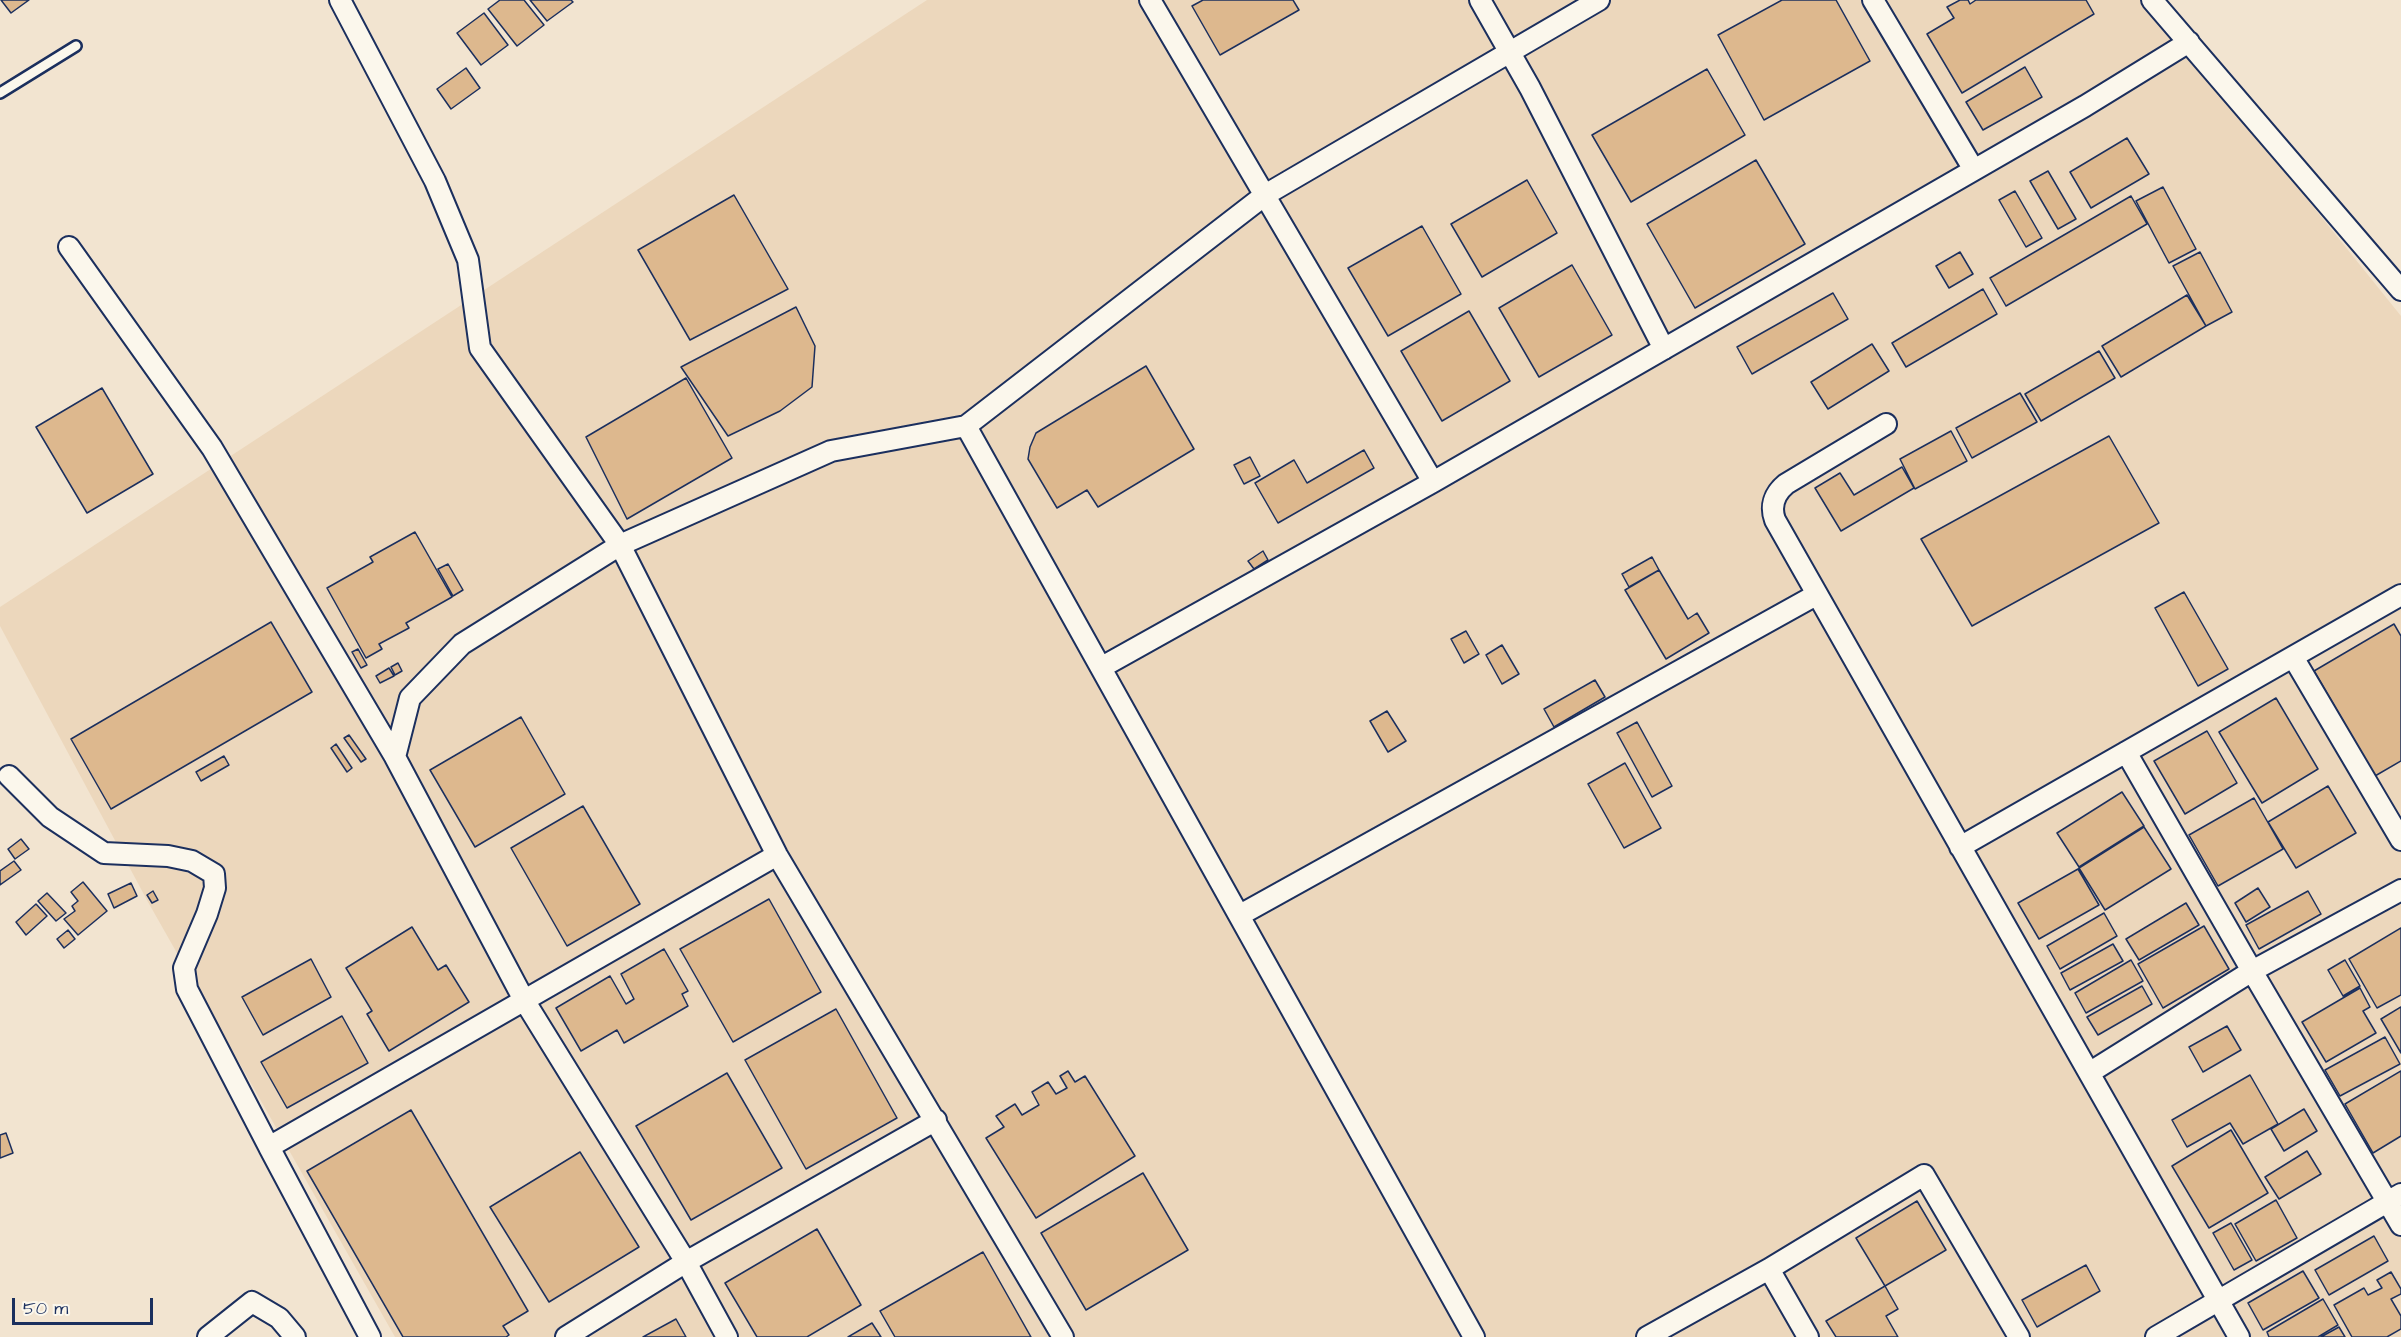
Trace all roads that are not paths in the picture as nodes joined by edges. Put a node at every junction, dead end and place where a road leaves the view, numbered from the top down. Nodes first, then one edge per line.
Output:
1 (340, 0) edge
2 (1150, 0) edge
3 (1480, 0) edge
4 (1599, 0) edge
5 (1873, 0) edge
6 (2152, 0) edge
7 (2189, 42) junction
8 (76, 46) dead end
9 (1510, 52) junction
10 (0, 93) edge
11 (1974, 170) junction
12 (1265, 195) junction
13 (69, 247) dead end
14 (2401, 290) edge
15 (1664, 349) junction
16 (1887, 424) dead end
17 (966, 426) junction
18 (1433, 482) junction
19 (620, 545) junction
20 (1816, 594) junction
21 (2401, 595) edge
22 (2293, 657) junction
23 (1102, 667) junction
24 (2126, 752) junction
25 (395, 757) junction
26 (9, 776) dead end
27 (2401, 840) edge
28 (1960, 847) junction
29 (777, 855) junction
30 (2401, 890) edge
31 (1240, 915) junction
32 (2252, 971) junction
33 (524, 1000) junction
34 (2089, 1073) junction
35 (936, 1120) junction
36 (269, 1147) junction
37 (2394, 1198) edge
38 (2401, 1225) edge
39 (686, 1262) junction
40 (1769, 1269) junction
41 (2219, 1302) junction
42 (208, 1337) edge
43 (295, 1337) edge
44 (370, 1337) edge
45 (566, 1337) edge
46 (728, 1337) edge
47 (1063, 1337) edge
48 (1474, 1337) edge
49 (1647, 1337) edge
50 (1808, 1337) edge
51 (2019, 1337) edge
52 (2156, 1337) edge
53 (2239, 1337) edge

1 - 19 street
2 - 12 street
3 - 9 street
4 - 9 street
5 - 11 street
6 - 7 street
7 - 11 street
7 - 14 street
8 - 10 lane
9 - 12 street
9 - 15 street
11 - 15 street
12 - 17 street
12 - 18 street
13 - 25 street
15 - 18 street
16 - 20 street
17 - 19 street
17 - 23 street
18 - 23 street
19 - 25 street
19 - 29 street
20 - 28 street
20 - 31 street
21 - 22 street
22 - 24 street
22 - 27 street
23 - 31 street
24 - 28 street
24 - 32 street
25 - 33 street
26 - 36 street
28 - 34 street
29 - 33 street
29 - 35 street
30 - 32 street
31 - 48 street
32 - 34 street
32 - 37 street
33 - 36 street
33 - 39 street
34 - 41 street
35 - 39 street
35 - 47 street
36 - 44 street
37 - 38 street
37 - 41 street
39 - 45 street
39 - 46 street
40 - 49 street
40 - 50 street
40 - 51 street
41 - 52 street
41 - 53 street
42 - 43 street

